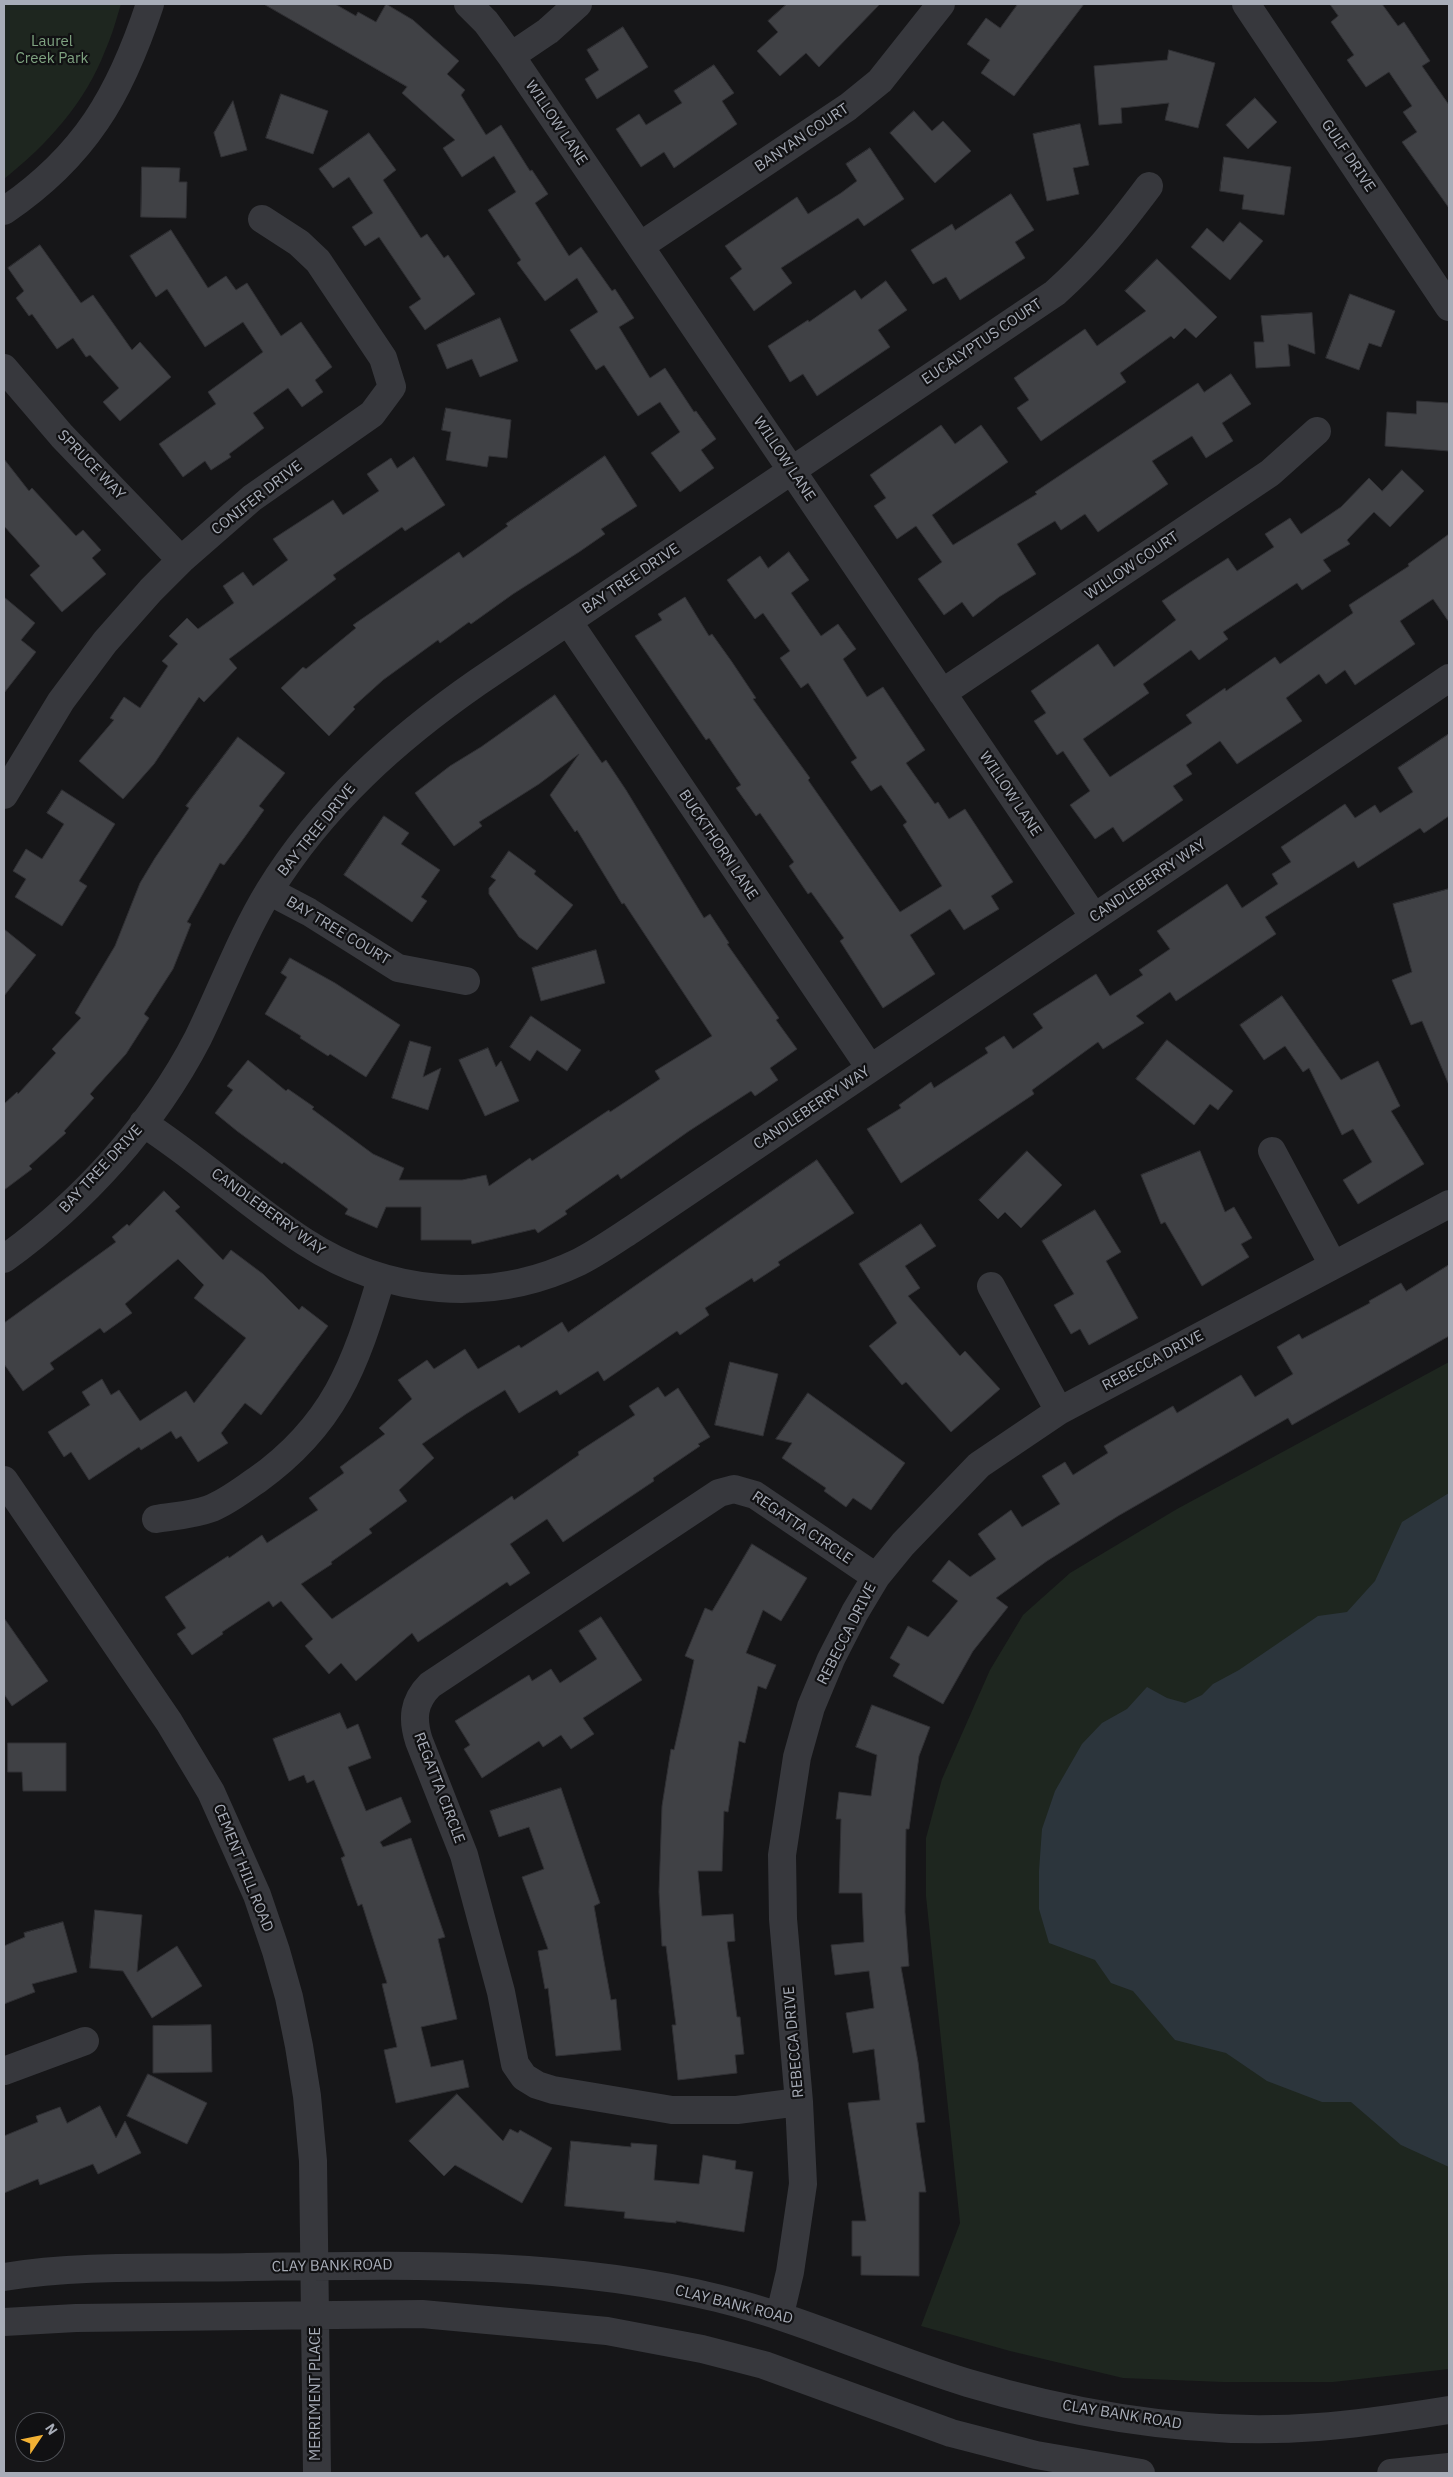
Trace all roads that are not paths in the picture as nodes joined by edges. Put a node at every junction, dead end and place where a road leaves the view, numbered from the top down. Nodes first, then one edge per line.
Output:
1 (150, 4) edge
2 (468, 4) edge
3 (578, 4) edge
4 (940, 4) edge
5 (1246, 4) edge
6 (511, 56) junction
7 (1148, 186) dead end
8 (4, 211) edge
9 (262, 220) dead end
10 (640, 246) junction
11 (1449, 307) edge
12 (4, 368) edge
13 (1317, 431) dead end
14 (792, 471) junction
15 (181, 560) junction
16 (568, 621) junction
17 (1449, 678) edge
18 (942, 693) junction
19 (4, 795) edge
20 (269, 890) junction
21 (1094, 917) junction
22 (466, 982) dead end
23 (870, 1068) junction
24 (143, 1123) junction
25 (1272, 1151) dead end
26 (1449, 1204) edge
27 (4, 1259) edge
28 (1333, 1266) junction
29 (381, 1279) junction
30 (991, 1286) dead end
31 (1059, 1411) junction
32 (4, 1480) edge
33 (156, 1519) dead end
34 (876, 1577) junction
35 (85, 2041) dead end
36 (4, 2071) edge
37 (799, 2102) junction
38 (315, 2265) junction
39 (4, 2277) edge
40 (316, 2314) junction
41 (780, 2314) junction
42 (4, 2322) edge
43 (1449, 2410) edge
44 (1449, 2467) edge
45 (317, 2473) edge
46 (1141, 2473) edge
47 (1391, 2473) edge

1 - 8 street
2 - 6 street, WILLOW LANE
3 - 6 street
4 - 10 street, BANYAN COURT
5 - 11 street, GULF DRIVE
6 - 10 street, WILLOW LANE
7 - 14 street, EUCALYPTUS COURT
9 - 15 street, CONIFER DRIVE
10 - 14 street, WILLOW LANE
12 - 15 street, SPRUCE WAY
13 - 18 street, WILLOW COURT
14 - 16 street, BAY TREE DRIVE
14 - 18 street, WILLOW LANE
15 - 19 street, CONIFER DRIVE
16 - 20 street, BAY TREE DRIVE
16 - 23 street, BUCKTHORN LANE
17 - 21 street, CANDLEBERRY WAY
18 - 21 street, WILLOW LANE
20 - 22 street, BAY TREE COURT
20 - 24 street, BAY TREE DRIVE
21 - 23 street, CANDLEBERRY WAY
23 - 29 street, CANDLEBERRY WAY
24 - 27 street, BAY TREE DRIVE
24 - 29 street, CANDLEBERRY WAY
25 - 28 street
26 - 28 street, REBECCA DRIVE
28 - 31 street, REBECCA DRIVE
29 - 33 street
30 - 31 street
31 - 34 street, REBECCA DRIVE
32 - 38 street, CEMENT HILL ROAD
34 - 37 street, REBECCA DRIVE
34 - 37 street, REGATTA CIRCLE
35 - 36 street
37 - 41 street, REBECCA DRIVE
38 - 39 street, CLAY BANK ROAD
38 - 40 street, CEMENT HILL ROAD
38 - 41 street, CLAY BANK ROAD
40 - 42 street
40 - 45 street, MERRIMENT PLACE
40 - 46 street
41 - 43 street, CLAY BANK ROAD
44 - 47 street

